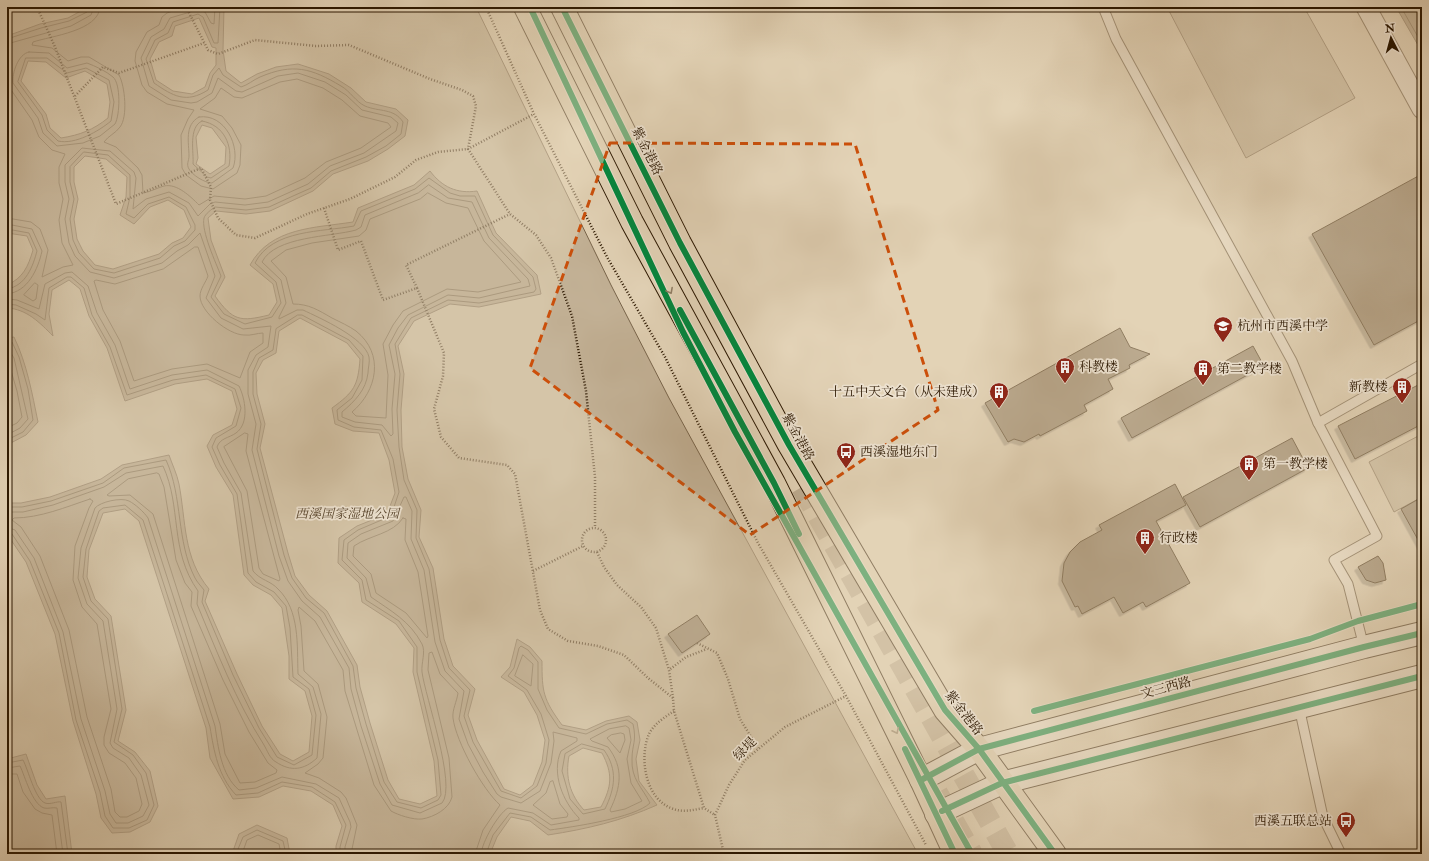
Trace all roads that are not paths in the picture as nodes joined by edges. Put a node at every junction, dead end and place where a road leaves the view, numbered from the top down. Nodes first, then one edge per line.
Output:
1 (525, 7) edge
2 (562, 7) edge
3 (1103, 7) edge
4 (1366, 7) edge
5 (1422, 109) edge
6 (1422, 364) edge
7 (1318, 423) junction
8 (1422, 633) edge
9 (1364, 646) junction
10 (1422, 676) edge
11 (1299, 707) junction
12 (979, 749) junction
13 (921, 780) junction
14 (1002, 783) junction
15 (936, 814) junction
16 (955, 854) edge
17 (1054, 854) edge
18 (1341, 854) edge

1 -> 13 main road
2 - 12 main road, 紫金港路
3 - 7 lane
4 - 5 street
6 - 7 lane
7 - 9 lane
8 - 9 main road, 文三西路
9 - 12 main road, 文三西路
10 - 11 main road
11 - 14 main road
11 - 18 lane
12 - 13 main road, 文三西路
12 - 14 main road, 紫金港路
13 - 15 main road
14 - 15 main road
14 - 17 main road, 紫金港路
15 - 16 main road

